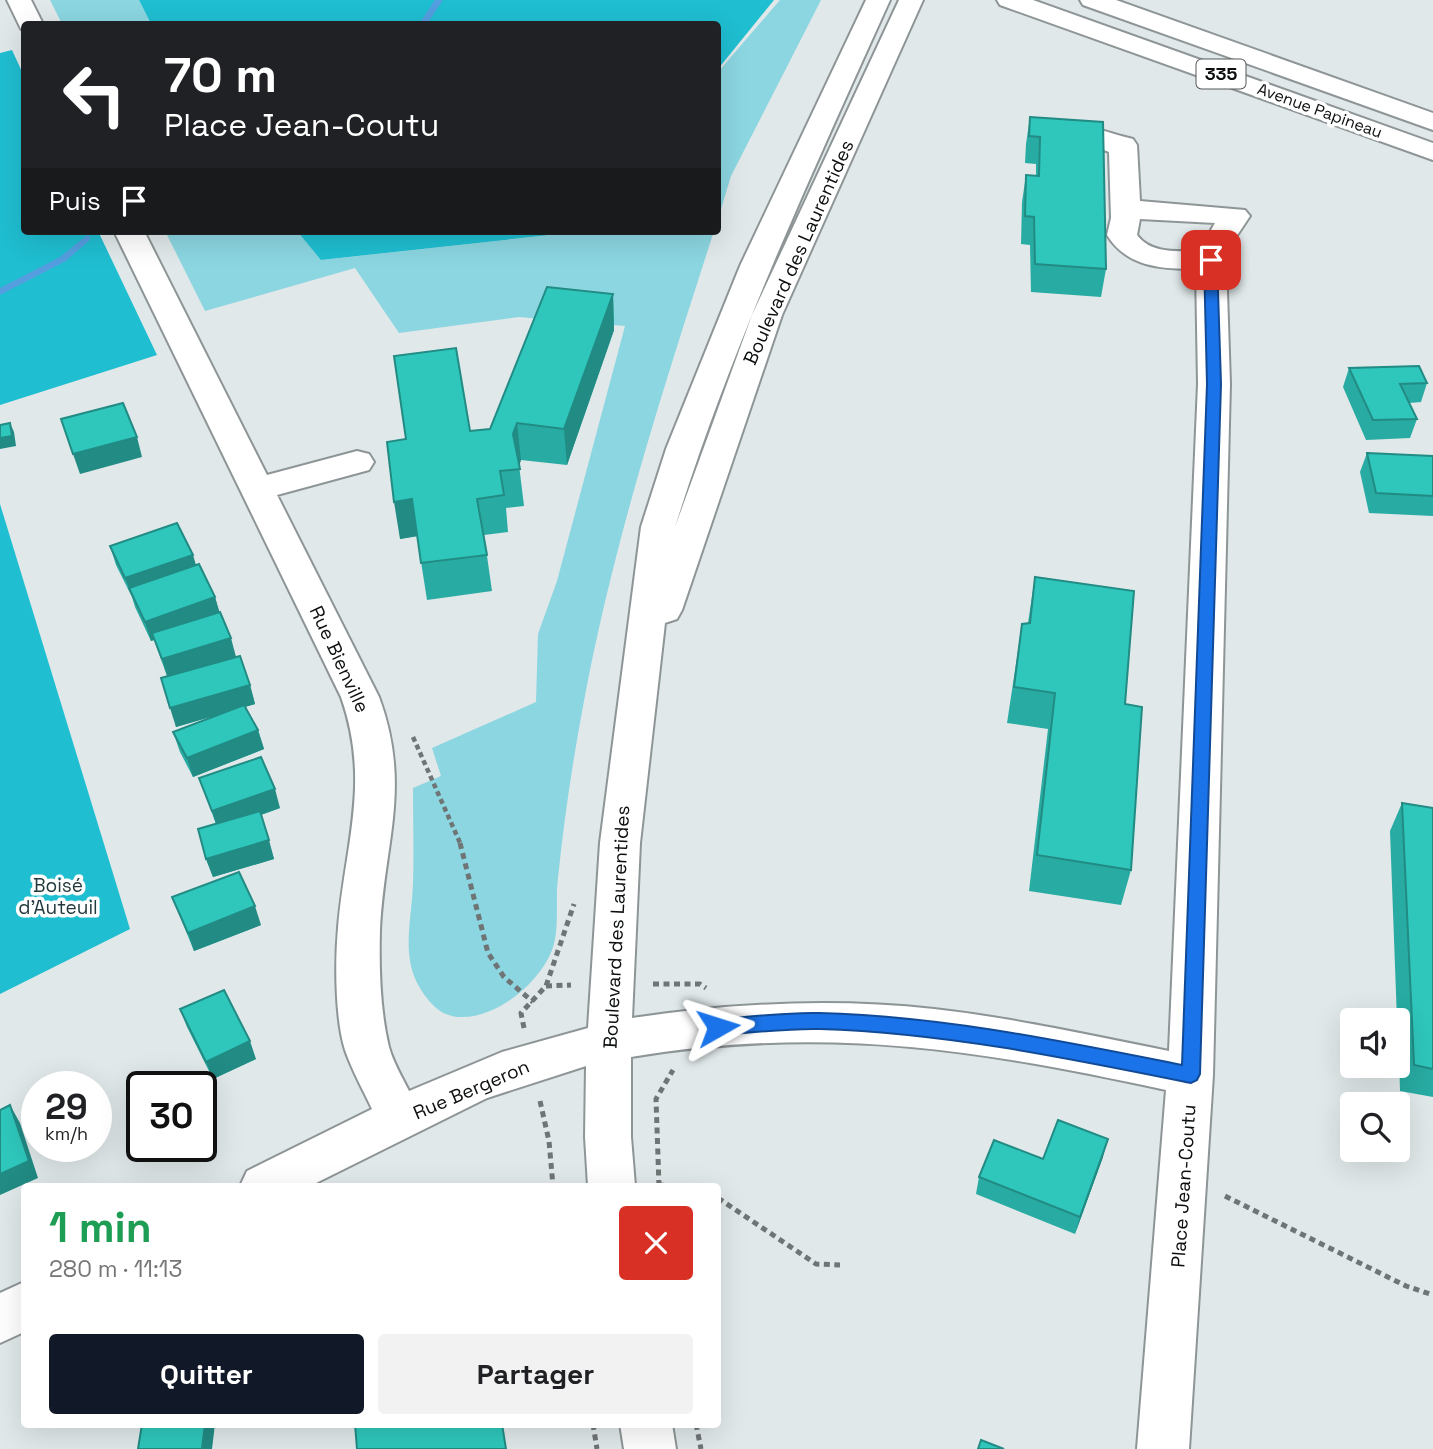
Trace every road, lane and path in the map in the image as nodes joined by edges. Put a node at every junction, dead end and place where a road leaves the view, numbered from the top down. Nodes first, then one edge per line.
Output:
1 (19, 0) edge
2 (878, 0) edge
3 (911, 0) edge
4 (1009, 0) edge
5 (1092, 0) edge
6 (29, 21) edge
7 (1433, 122) edge
8 (1035, 131) edge
9 (1433, 152) edge
10 (1125, 209) junction
11 (131, 235) edge
12 (1211, 260) junction
13 (357, 462) dead end
14 (257, 489) junction
15 (642, 668) junction
16 (410, 732) dead end
17 (574, 894) dead end
18 (533, 1002) junction
19 (521, 1013) dead end
20 (609, 1043) junction
21 (1191, 1074) junction
22 (654, 1114) dead end
23 (400, 1119) junction
24 (549, 1141) dead end
25 (1185, 1182) junction
26 (270, 1183) edge
27 (553, 1183) edge
28 (612, 1183) edge
29 (658, 1183) edge
30 (721, 1200) edge
31 (840, 1265) dead end
32 (1433, 1294) edge
33 (21, 1308) edge
34 (0, 1319) edge
35 (594, 1428) edge
36 (647, 1428) edge
37 (697, 1428) edge
38 (597, 1449) edge
39 (650, 1449) edge
40 (701, 1449) edge
41 (1163, 1449) edge

1 - 6 main road
2 - 15 main road, Boulevard des Laurentides
3 - 15 main road, Boulevard des Laurentides
4 - 9 main road, Avenue Papineau / 335
5 - 7 main road, Avenue Papineau / 335
8 - 10 main road
10 - 12 main road
10 - 12 main road, Place Jean-Coutu
11 - 14 main road, Rue Bienville
12 - 21 main road, Place Jean-Coutu
13 - 14 main road
14 - 23 main road, Rue Bienville
15 - 20 main road, Boulevard des Laurentides
16 - 18 path
17 - 18 path
18 - 19 path
20 - 21 main road, Rue Bergeron
20 - 23 main road, Rue Bergeron
20 - 28 main road, Boulevard des Laurentides
21 - 25 main road, Place Jean-Coutu
22 - 29 path
23 - 26 main road, Rue Bergeron
24 - 27 path
25 - 32 path
25 - 41 main road, Place Jean-Coutu
30 - 31 path
33 - 34 main road
35 - 38 path
36 - 39 main road
37 - 40 path

